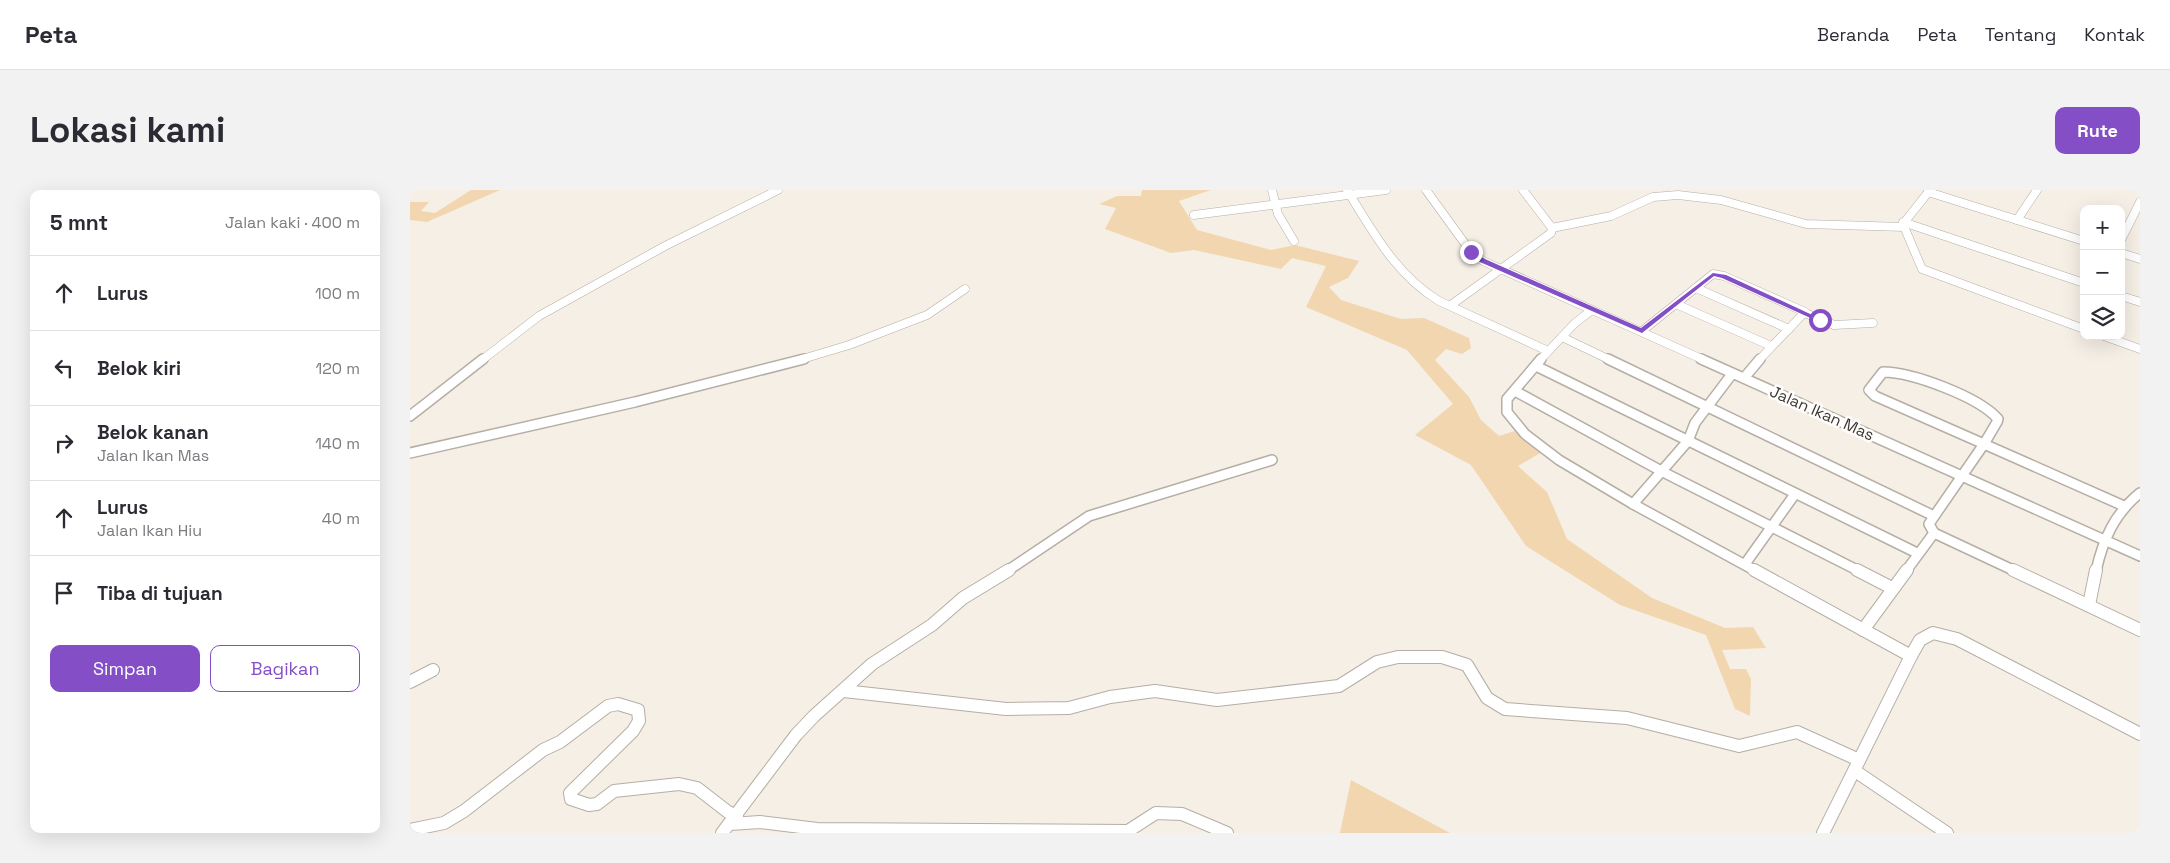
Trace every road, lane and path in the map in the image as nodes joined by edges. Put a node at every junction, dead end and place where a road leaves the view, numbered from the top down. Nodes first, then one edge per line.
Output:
1 (778, 190) edge
2 (1272, 190) edge
3 (1386, 190) edge
4 (1426, 190) edge
5 (1523, 190) edge
6 (2037, 190) edge
7 (1930, 191) edge
8 (1348, 192) edge
9 (2140, 202) edge
10 (1274, 204) junction
11 (1194, 216) dead end
12 (2017, 220) junction
13 (1903, 225) junction
14 (1552, 228) junction
15 (2125, 232) edge
16 (2080, 239) edge
17 (1294, 240) dead end
18 (2125, 254) edge
19 (2140, 259) edge
20 (1503, 269) junction
21 (2080, 282) edge
22 (1696, 288) junction
23 (965, 289) dead end
24 (2125, 297) edge
25 (2140, 302) edge
26 (1676, 304) junction
27 (1451, 305) junction
28 (1592, 310) junction
29 (1805, 313) junction
30 (1873, 323) dead end
31 (2080, 328) edge
32 (1789, 329) junction
33 (1642, 331) junction
34 (1562, 337) junction
35 (2115, 340) edge
36 (1771, 346) junction
37 (2140, 349) edge
38 (1548, 351) junction
39 (1536, 366) junction
40 (1732, 374) junction
41 (1744, 378) junction
42 (1515, 391) junction
43 (1707, 407) junction
44 (410, 416) edge
45 (1688, 441) junction
46 (1982, 445) junction
47 (410, 453) edge
48 (1272, 460) dead end
49 (1663, 472) junction
50 (1963, 476) junction
51 (1795, 494) junction
52 (2140, 494) edge
53 (1633, 504) junction
54 (2124, 506) junction
55 (1934, 516) junction
56 (1770, 526) junction
57 (1934, 533) junction
58 (2104, 540) junction
59 (1917, 553) junction
60 (2140, 556) edge
61 (1745, 564) junction
62 (1892, 588) junction
63 (2089, 605) junction
64 (1863, 630) junction
65 (2140, 630) edge
66 (1911, 656) junction
67 (433, 670) dead end
68 (410, 682) edge
69 (844, 691) junction
70 (2140, 734) edge
71 (1857, 766) junction
72 (730, 824) edge
73 (410, 830) edge
74 (1227, 833) edge
75 (1823, 833) edge
76 (1946, 833) edge

1 - 44 street
2 - 10 street
3 - 8 street
4 - 20 street, Jalan Ikan Mas
5 - 14 street
6 - 12 street
7 - 12 street
7 - 13 street
8 - 10 street
8 - 27 street
9 - 15 street
10 - 11 street
10 - 17 street
12 - 16 street
13 - 14 street
13 - 21 street
13 - 31 street
14 - 20 street
18 - 19 street
20 - 27 street
20 - 28 street, Jalan Ikan Mas
22 - 26 street
22 - 29 street
22 - 32 street
23 - 47 street
24 - 25 street
26 - 33 street
26 - 36 street
27 - 38 street
28 - 33 street, Jalan Ikan Mas
28 - 34 street
29 - 30 street
29 - 32 street
32 - 36 street
33 - 40 street, Jalan Ikan Mas
34 - 38 street
34 - 43 street
35 - 37 street
36 - 41 street
38 - 39 street
39 - 42 street
39 - 45 street
40 - 41 street, Jalan Ikan Mas
40 - 43 street
41 - 50 street, Jalan Ikan Mas
42 - 49 street
42 - 53 street
43 - 45 street
43 - 55 street
45 - 49 street
45 - 51 street
46 - 46 street
46 - 50 street
46 - 54 street
48 - 69 street
49 - 53 street
49 - 56 street
50 - 55 street
50 - 58 street, Jalan Ikan Mas
51 - 56 street
51 - 59 street
52 - 54 street
53 - 61 street
54 - 58 street
55 - 57 street
56 - 61 street
56 - 62 street
57 - 59 street
57 - 63 street
58 - 60 street, Jalan Ikan Mas
58 - 63 street
59 - 62 street
61 - 64 street
62 - 64 street
63 - 65 street
64 - 66 street
66 - 70 street
66 - 71 street
67 - 68 street
69 - 71 street
69 - 72 street
71 - 75 street
71 - 76 street
72 - 73 street
72 - 74 street

